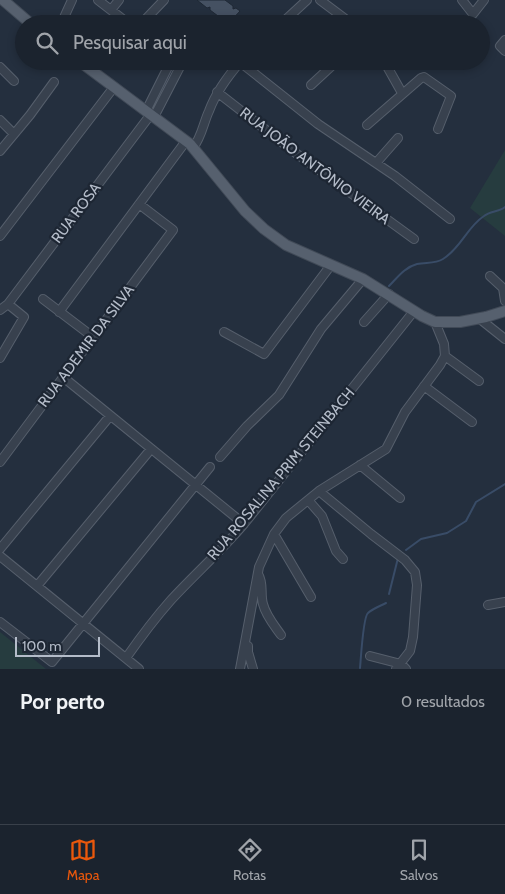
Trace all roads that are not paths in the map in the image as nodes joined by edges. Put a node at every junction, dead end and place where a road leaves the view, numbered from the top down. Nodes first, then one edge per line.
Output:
1 (72, 0) edge
2 (98, 0) edge
3 (119, 0) edge
4 (164, 0) edge
5 (307, 0) edge
6 (320, 0) edge
7 (462, 0) edge
8 (484, 0) edge
9 (4, 3) edge
10 (111, 10) junction
11 (19, 15) edge
12 (65, 15) edge
13 (117, 15) edge
14 (150, 15) edge
15 (291, 15) edge
16 (340, 15) edge
17 (0, 67) edge
18 (91, 70) edge
19 (167, 70) edge
20 (177, 70) edge
21 (233, 70) edge
22 (250, 70) edge
23 (327, 70) edge
24 (389, 70) edge
25 (14, 81) dead end
26 (54, 82) dead end
27 (311, 85) dead end
28 (114, 87) junction
29 (217, 92) junction
30 (402, 93) junction
31 (150, 114) junction
32 (0, 120) edge
33 (367, 125) dead end
34 (438, 129) dead end
35 (14, 134) junction
36 (398, 138) dead end
37 (190, 144) junction
38 (0, 151) edge
39 (376, 163) junction
40 (139, 204) junction
41 (450, 219) dead end
42 (0, 236) edge
43 (414, 240) dead end
44 (331, 264) junction
45 (490, 276) dead end
46 (363, 279) junction
47 (389, 294) junction
48 (43, 299) dead end
49 (505, 301) edge
50 (8, 304) junction
51 (0, 310) edge
52 (414, 311) junction
53 (505, 311) edge
54 (59, 312) junction
55 (480, 318) junction
56 (364, 322) dead end
57 (435, 322) junction
58 (224, 332) dead end
59 (93, 337) junction
60 (505, 339) edge
61 (445, 356) junction
62 (0, 358) edge
63 (62, 377) junction
64 (479, 381) dead end
65 (424, 386) junction
66 (110, 416) junction
67 (472, 422) dead end
68 (151, 449) junction
69 (220, 457) dead end
70 (0, 462) edge
71 (360, 465) junction
72 (210, 467) dead end
73 (195, 485) junction
74 (319, 491) junction
75 (400, 498) dead end
76 (308, 500) junction
77 (244, 524) junction
78 (274, 534) junction
79 (0, 549) edge
80 (0, 556) edge
81 (343, 559) dead end
82 (258, 574) junction
83 (37, 586) junction
84 (310, 597) dead end
85 (505, 602) edge
86 (488, 605) dead end
87 (0, 622) edge
88 (83, 623) junction
89 (281, 635) dead end
90 (246, 636) junction
91 (370, 656) dead end
92 (126, 658) junction
93 (401, 667) edge
94 (139, 669) edge
95 (240, 669) edge
96 (253, 669) edge

1 - 12 street
2 - 10 street
3 - 10 street
4 - 14 street
5 - 15 street
6 - 16 street
7 - 8 street
9 - 11 main road
10 - 13 street
17 - 25 street
18 - 28 main road
19 - 31 street
20 - 31 street
21 - 29 street
22 - 39 street
23 - 27 street
24 - 30 street
26 - 35 street
28 - 31 main road
28 - 42 street
29 - 37 street
29 - 43 street, RUA JOÃO ANTÔNIO VIEIRA
30 - 33 street
30 - 34 street
31 - 37 main road
31 - 50 street, RUA ROSA
32 - 35 street
35 - 38 street
36 - 39 street
37 - 40 street
37 - 44 main road
39 - 41 street
40 - 54 street
40 - 59 street, RUA ADEMIR DA SILVA
44 - 46 main road
44 - 58 street
45 - 49 street
46 - 47 main road
46 - 69 street
47 - 52 main road
47 - 56 street
48 - 54 street
50 - 51 street, RUA ROSA
50 - 62 street
52 - 57 main road
52 - 77 street, RUA ROSALINA PRIM STEINBACH
53 - 55 main road
54 - 59 street
55 - 57 main road
55 - 60 street
57 - 61 street
59 - 63 street, RUA ADEMIR DA SILVA
61 - 64 street
61 - 65 street
63 - 66 street
63 - 70 street, RUA ADEMIR DA SILVA
65 - 67 street
65 - 71 street
66 - 68 street
66 - 79 street
68 - 73 street
68 - 83 street
71 - 74 street
71 - 75 street
72 - 73 street
73 - 77 street
73 - 88 street
74 - 76 street
74 - 93 street
76 - 78 street
76 - 81 street
77 - 92 street, RUA ROSALINA PRIM STEINBACH
78 - 82 street
78 - 84 street
80 - 83 street
82 - 89 street
82 - 90 street
83 - 88 street
85 - 86 street
87 - 88 street
88 - 92 street
90 - 95 street
90 - 96 street
91 - 93 street
92 - 94 street

